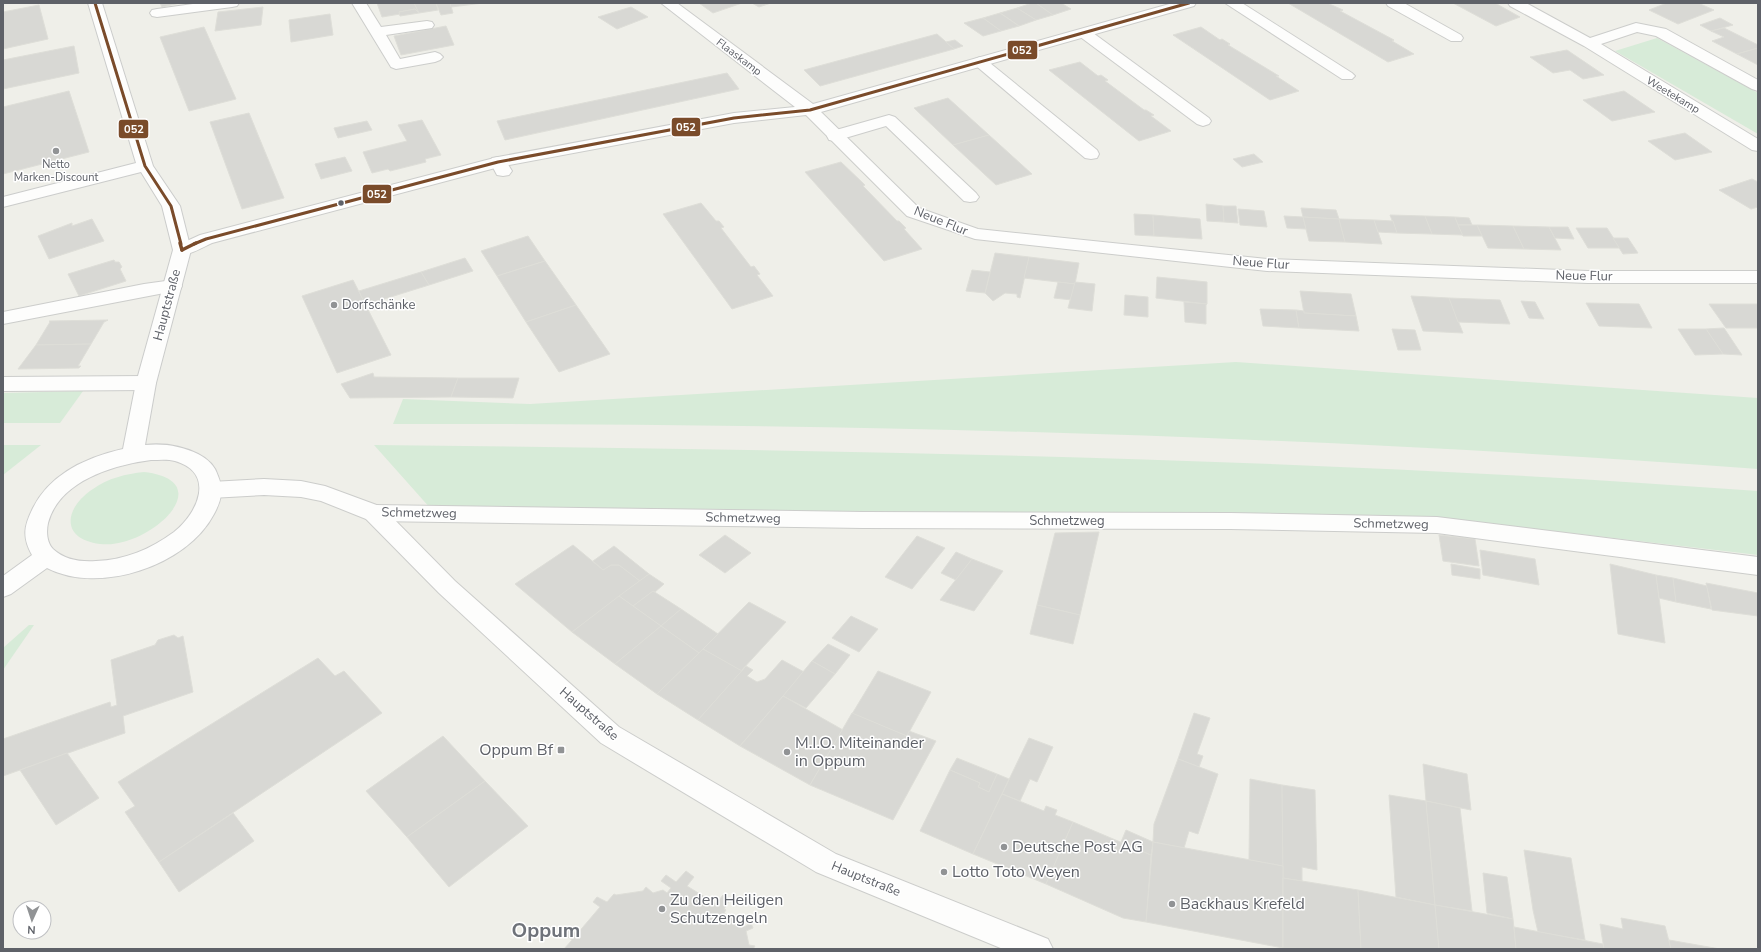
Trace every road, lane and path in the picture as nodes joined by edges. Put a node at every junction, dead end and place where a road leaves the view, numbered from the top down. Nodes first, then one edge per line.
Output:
1 (95, 3) edge
2 (232, 3) edge
3 (359, 3) edge
4 (668, 3) edge
5 (1189, 3) edge
6 (1232, 3) edge
7 (1393, 3) edge
8 (1515, 3) edge
9 (157, 13) dead end
10 (427, 25) dead end
11 (377, 32) junction
12 (1084, 33) junction
13 (1456, 38) dead end
14 (1589, 43) junction
15 (435, 57) dead end
16 (980, 62) junction
17 (1347, 76) dead end
18 (1758, 86) edge
19 (810, 110) junction
20 (1203, 121) dead end
21 (835, 136) junction
22 (1758, 146) edge
23 (1091, 154) dead end
24 (145, 166) junction
25 (970, 197) dead end
26 (3, 202) edge
27 (182, 250) junction
28 (1758, 277) edge
29 (172, 286) junction
30 (3, 318) edge
31 (146, 383) junction
32 (3, 384) edge
33 (133, 454) junction
34 (212, 490) junction
35 (374, 513) junction
36 (47, 556) junction
37 (1758, 566) edge
38 (3, 588) edge
39 (1038, 949) edge

1 - 24 street, Hauptstraße
2 - 9 street
3 - 11 street
4 - 19 street, Flaaskamp
5 - 12 street
6 - 17 street
7 - 13 street
8 - 14 street, Weetekamp
10 - 11 street
11 - 15 street
12 - 16 street
12 - 20 street
14 - 18 street
14 - 22 street, Weetekamp
16 - 19 street
16 - 23 street
19 - 21 street, Neue Flur
19 - 27 street
21 - 25 street
21 - 28 street, Neue Flur
24 - 26 street
24 - 27 street, Hauptstraße
27 - 29 street, Hauptstraße
29 - 30 street
29 - 31 street, Hauptstraße
31 - 32 street
31 - 33 street, Hauptstraße
33 - 34 street
33 - 36 street
34 - 35 street, Hauptstraße
34 - 36 street
35 - 37 street, Schmetzweg
35 - 39 street, Hauptstraße
36 - 38 street

